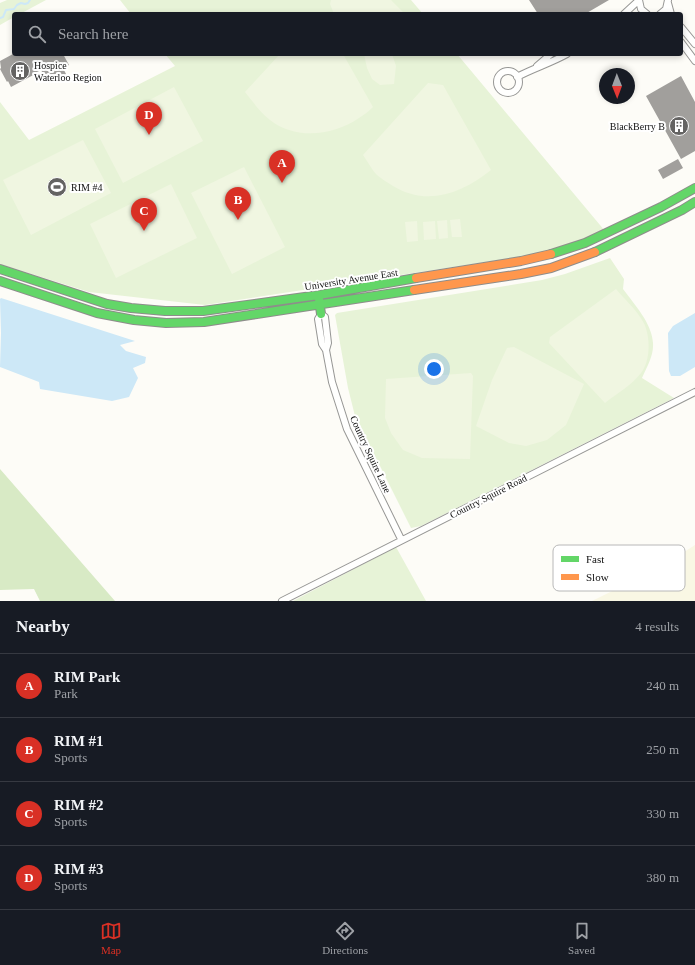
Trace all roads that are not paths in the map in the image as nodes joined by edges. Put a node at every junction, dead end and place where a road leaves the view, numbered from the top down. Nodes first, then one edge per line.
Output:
1 (638, 1) edge
2 (668, 2) edge
3 (626, 12) edge
4 (645, 12) edge
5 (662, 12) edge
6 (670, 12) edge
7 (683, 29) edge
8 (695, 44) edge
9 (683, 45) edge
10 (549, 56) edge
11 (563, 56) edge
12 (695, 61) edge
13 (534, 68) junction
14 (518, 77) dead end
15 (695, 188) edge
16 (695, 202) edge
17 (0, 269) edge
18 (0, 281) edge
19 (319, 295) junction
20 (320, 305) junction
21 (321, 314) joint
22 (695, 392) edge
23 (401, 540) junction
24 (282, 601) edge

1 - 3 street
1 - 4 street
2 - 5 street
2 - 6 street
7 - 8 street
9 - 12 street
10 - 13 street
11 - 13 street
13 - 14 street
15 - 19 main road, University Avenue East
16 - 20 main road, University Avenue East
17 - 19 main road, University Avenue East
18 - 20 main road, University Avenue East
19 - 20 main road, Country Squire Lane
20 - 21 main road, Country Squire Lane
21 - 23 street, Country Squire Lane
22 - 23 street, Country Squire Road
23 - 24 street, Country Squire Road

